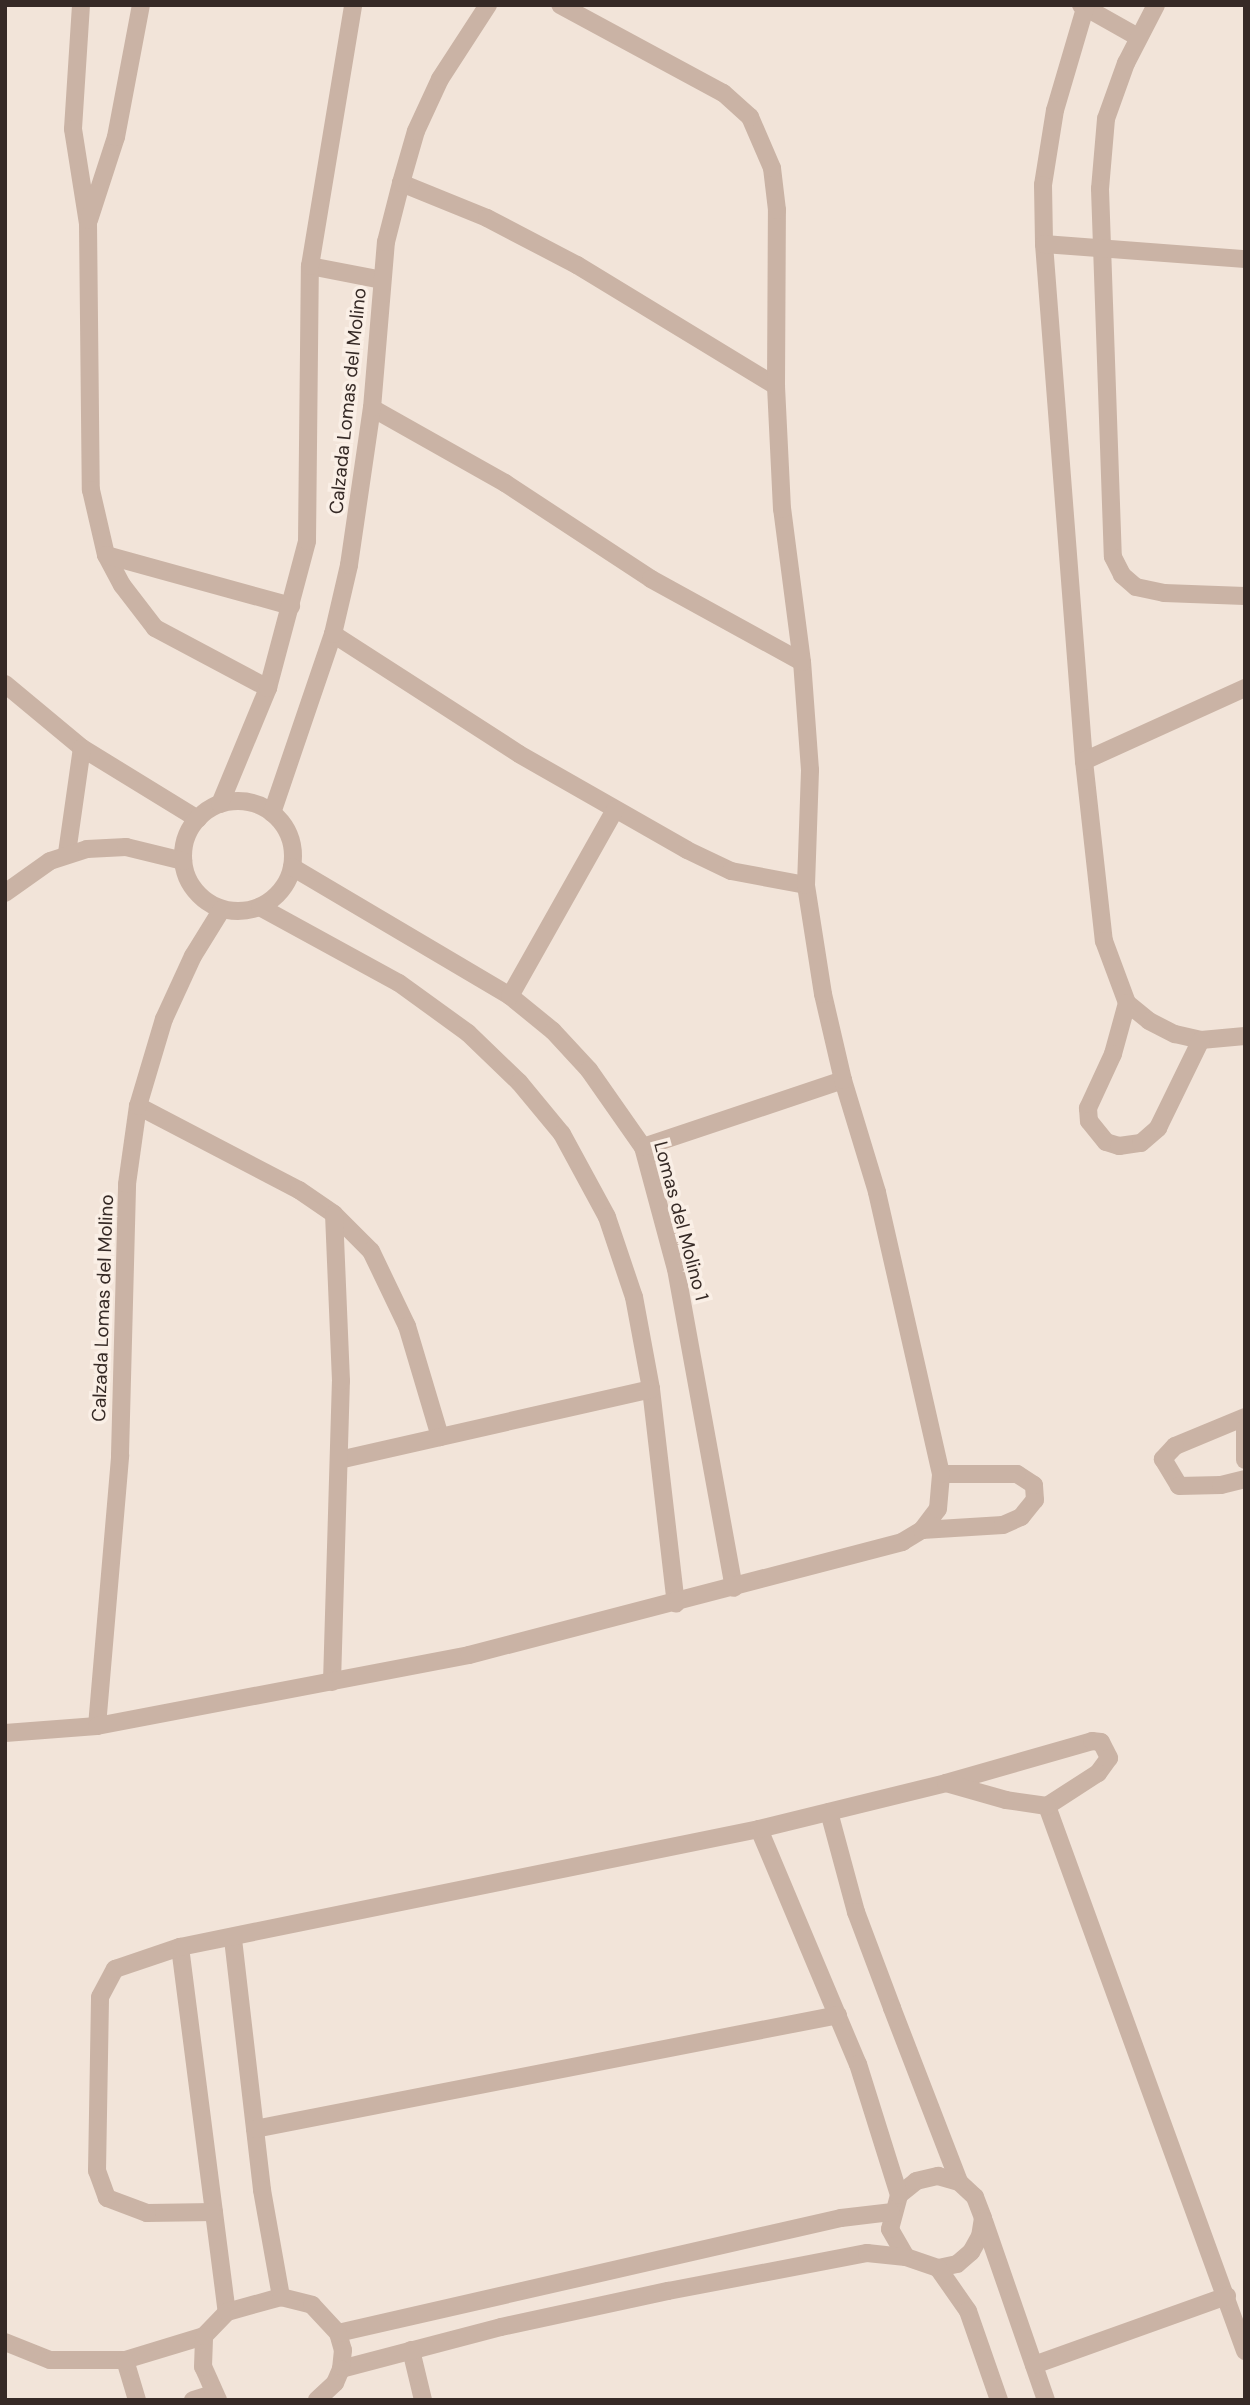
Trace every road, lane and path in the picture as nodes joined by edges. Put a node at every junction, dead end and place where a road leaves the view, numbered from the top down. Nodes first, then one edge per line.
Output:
1 (81, 5) edge
2 (141, 5) edge
3 (353, 5) edge
4 (488, 5) edge
5 (560, 5) edge
6 (1156, 5) edge
7 (1084, 6) edge
8 (1139, 37) junction
9 (401, 183) junction
10 (88, 224) junction
11 (1044, 244) junction
12 (1102, 250) junction
13 (1245, 259) edge
14 (310, 267) junction
15 (382, 280) junction
16 (776, 386) junction
17 (372, 408) junction
18 (106, 555) junction
19 (1245, 596) edge
20 (291, 606) junction
21 (333, 634) junction
22 (802, 662) junction
23 (5, 684) edge
24 (268, 688) junction
25 (1245, 688) edge
26 (82, 748) junction
27 (1084, 761) junction
28 (220, 804) junction
29 (615, 810) junction
30 (272, 813) junction
31 (198, 819) junction
32 (67, 853) junction
33 (183, 861) junction
34 (292, 867) junction
35 (806, 885) junction
36 (5, 893) edge
37 (260, 906) junction
38 (222, 909) junction
39 (510, 996) junction
40 (1127, 1003) junction
41 (1245, 1036) edge
42 (1201, 1040) junction
43 (843, 1080) junction
44 (138, 1106) junction
45 (643, 1147) junction
46 (334, 1214) junction
47 (651, 1389) junction
48 (1245, 1417) edge
49 (1245, 1429) edge
50 (440, 1437) junction
51 (339, 1460) junction
52 (1245, 1460) edge
53 (941, 1474) junction
54 (1245, 1479) edge
55 (922, 1530) junction
56 (734, 1588) junction
57 (676, 1604) junction
58 (332, 1682) junction
59 (97, 1726) junction
60 (5, 1734) edge
61 (946, 1783) junction
62 (1047, 1805) junction
63 (829, 1812) junction
64 (759, 1829) junction
65 (233, 1939) junction
66 (180, 1947) junction
67 (838, 2015) junction
68 (255, 2129) junction
69 (960, 2182) junction
70 (899, 2195) junction
71 (214, 2211) junction
72 (891, 2212) junction
73 (983, 2218) junction
74 (906, 2257) junction
75 (938, 2268) junction
76 (1227, 2296) junction
77 (281, 2297) junction
78 (227, 2312) junction
79 (338, 2333) junction
80 (204, 2336) junction
81 (5, 2342) edge
82 (411, 2350) junction
83 (1245, 2351) edge
84 (125, 2360) junction
85 (1034, 2365) junction
86 (341, 2370) junction
87 (216, 2397) edge
88 (137, 2400) edge
89 (193, 2400) edge
90 (317, 2400) edge
91 (424, 2400) edge
92 (999, 2400) edge
93 (1046, 2400) edge

1 - 10 street
2 - 10 street
3 - 14 street, Calzada Lomas del Molino
4 - 9 street, Calzada Lomas del Molino
5 - 16 street
6 - 8 street
7 - 8 street
7 - 11 street
8 - 12 street
9 - 15 street, Calzada Lomas del Molino
9 - 16 street
10 - 18 street
11 - 12 street
11 - 27 street
12 - 13 street
12 - 19 street
14 - 15 street
14 - 20 street, Calzada Lomas del Molino
15 - 17 street, Calzada Lomas del Molino
16 - 22 street
17 - 21 street, Calzada Lomas del Molino
17 - 22 street
18 - 20 street
18 - 24 street
20 - 24 street, Calzada Lomas del Molino
21 - 29 street
21 - 30 street, Calzada Lomas del Molino
22 - 35 street
23 - 26 street
24 - 28 street, Calzada Lomas del Molino
25 - 27 street
26 - 31 street
26 - 32 street
27 - 40 street
28 - 30 street
28 - 31 street
29 - 35 street
29 - 39 street
30 - 34 street
31 - 33 street
32 - 33 street
32 - 36 street
33 - 38 street
34 - 37 street
34 - 39 street, Lomas del Molino 1
35 - 43 street
37 - 38 street
37 - 47 street
38 - 44 street, Calzada Lomas del Molino
39 - 45 street, Lomas del Molino 1
40 - 42 street
40 - 42 street
41 - 42 street
43 - 45 street
43 - 53 street
44 - 46 street
44 - 59 street, Calzada Lomas del Molino
45 - 56 street, Lomas del Molino 1
46 - 50 street
46 - 51 street
47 - 50 street
47 - 57 street
48 - 54 street
49 - 52 street
50 - 51 street
51 - 58 street
53 - 55 street
53 - 55 street
55 - 56 street
56 - 57 street
57 - 58 street
58 - 59 street
59 - 60 street
61 - 62 street
61 - 62 street
61 - 63 street
62 - 76 street
63 - 64 street
63 - 69 street
64 - 65 street
64 - 67 street
65 - 66 street
65 - 68 street
66 - 71 street
66 - 71 street
67 - 68 street
67 - 70 street
68 - 77 street
69 - 70 street
69 - 73 street
70 - 72 street
71 - 78 street
72 - 74 street
72 - 79 street
73 - 75 street
73 - 85 street
74 - 75 street
74 - 82 street
75 - 92 street
76 - 83 street
76 - 85 street
77 - 78 street
77 - 79 street
78 - 80 street
79 - 86 street
80 - 84 street
80 - 87 street
81 - 84 street
82 - 86 street
82 - 91 street
84 - 88 street
85 - 93 street
86 - 90 street
87 - 89 street

